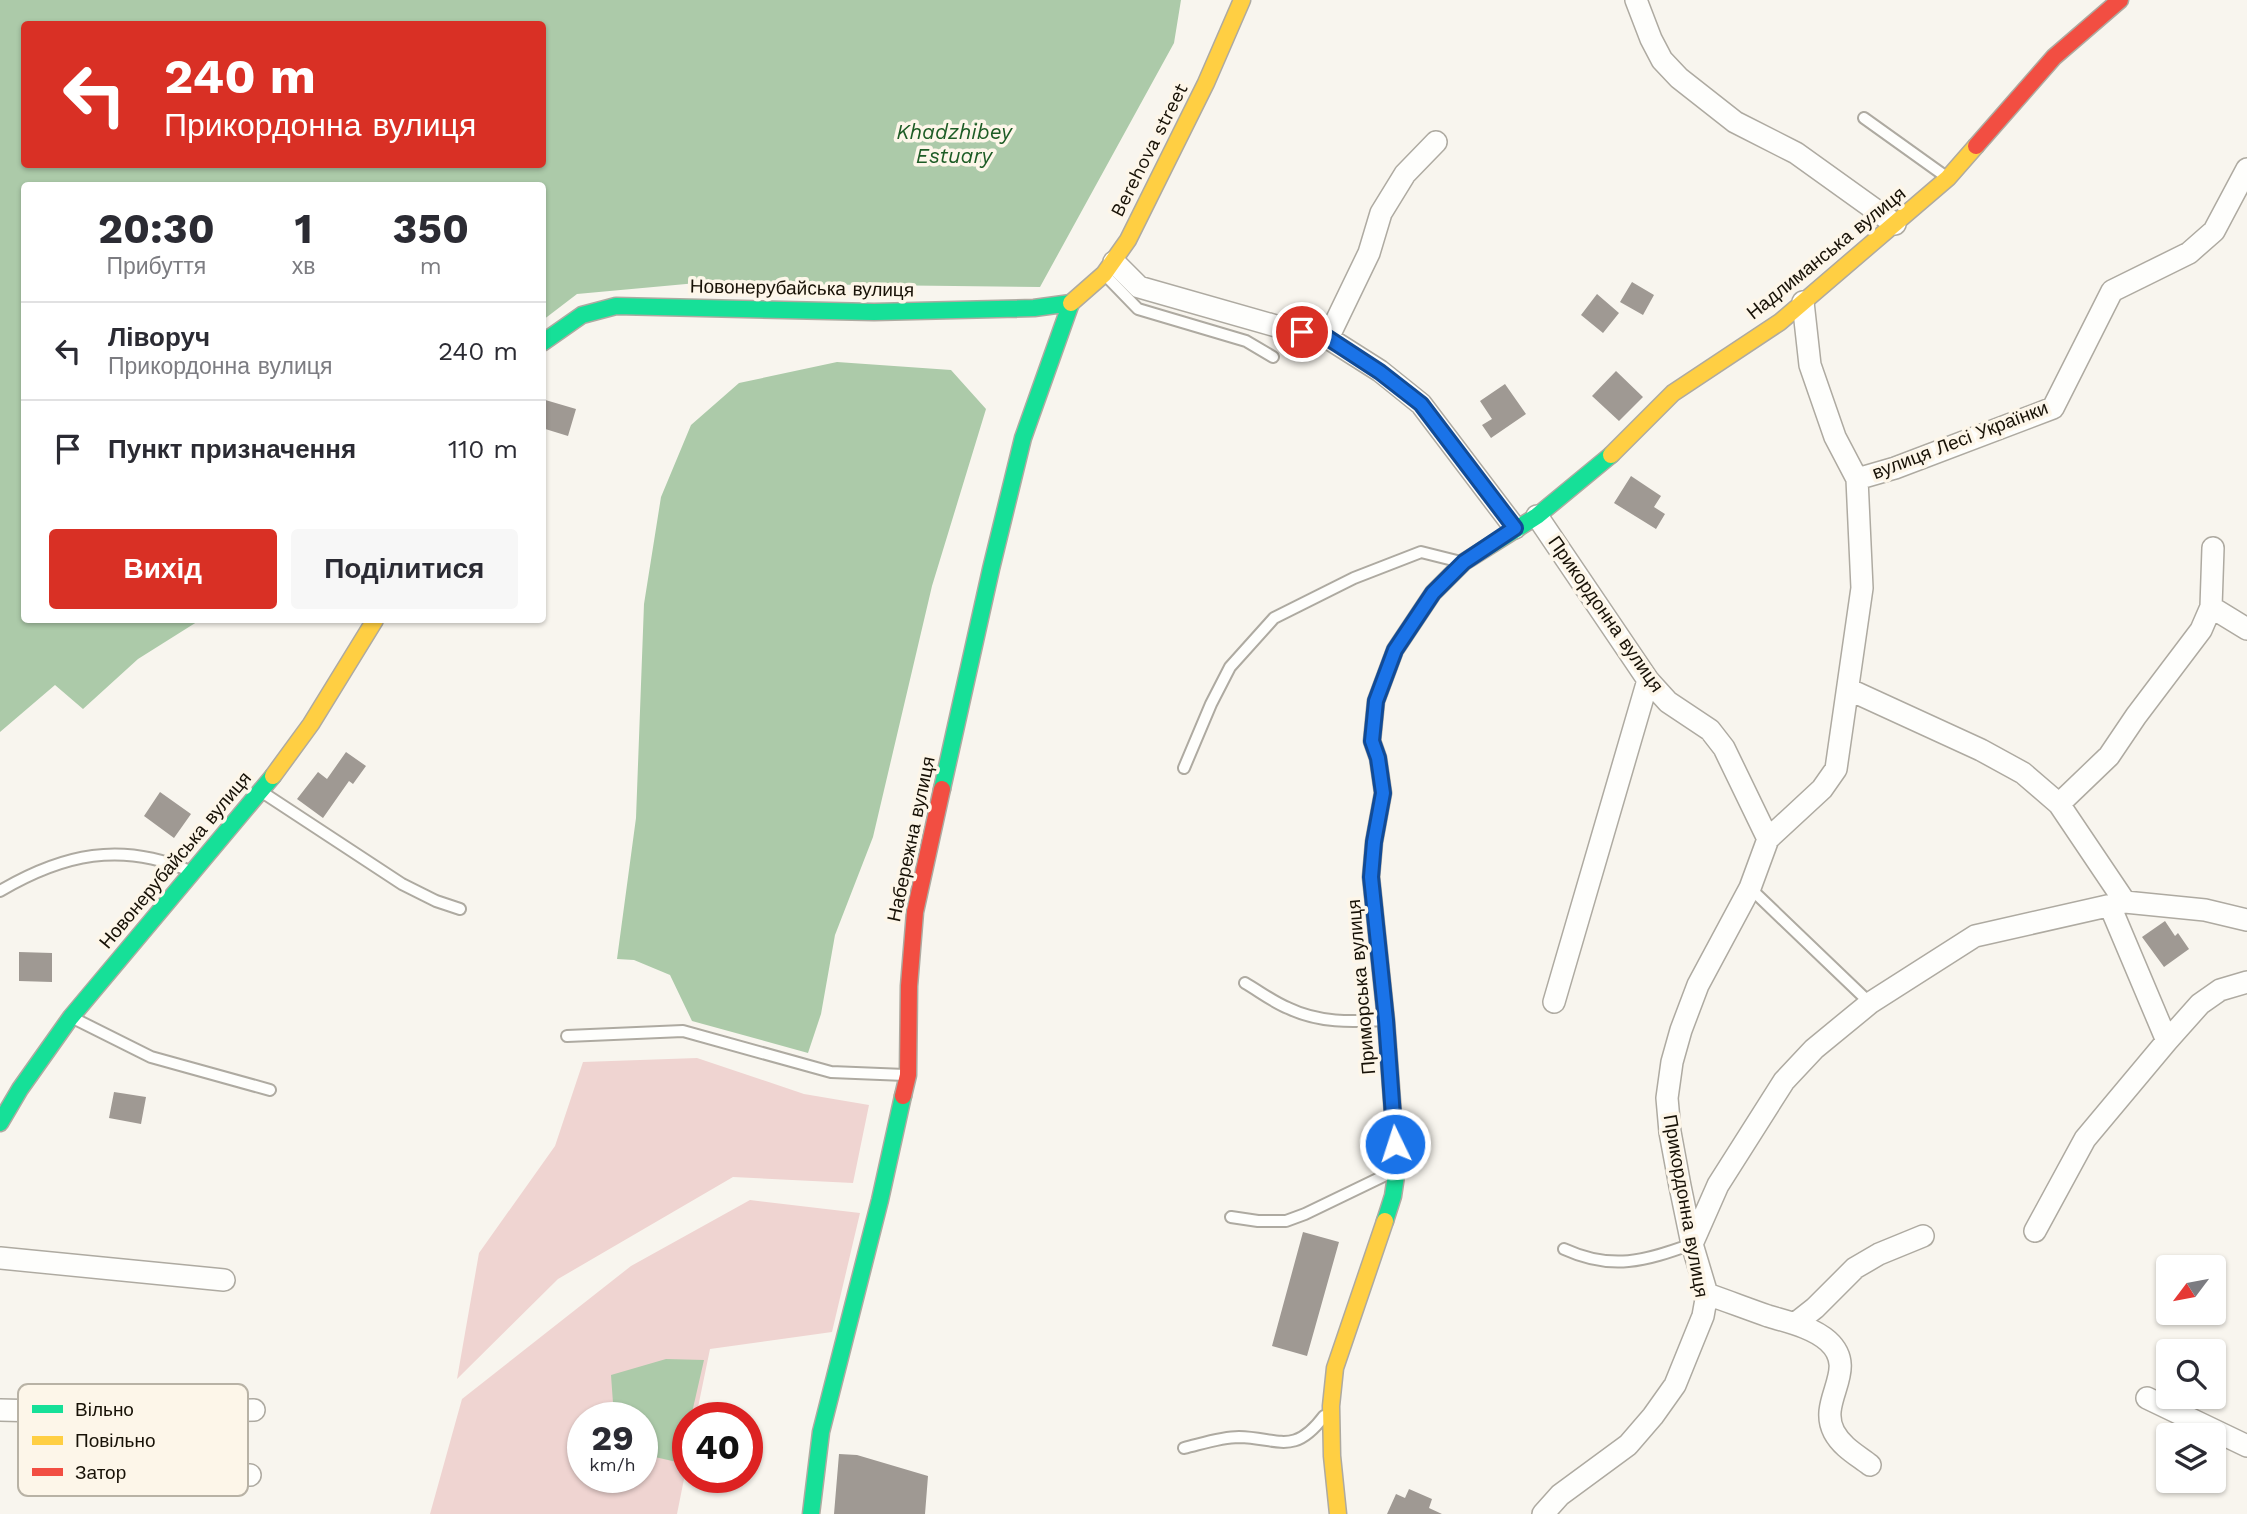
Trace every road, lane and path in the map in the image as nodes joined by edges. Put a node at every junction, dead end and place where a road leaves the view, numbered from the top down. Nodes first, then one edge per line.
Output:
1 (1242, 0) edge
2 (1636, 0) edge
3 (2120, 0) edge
4 (1864, 118) dead end
5 (1436, 142) dead end
6 (2247, 169) edge
7 (1948, 178) junction
8 (1895, 224) junction
9 (1109, 268) junction
10 (1803, 302) junction
11 (1071, 303) junction
12 (1328, 338) junction
13 (546, 340) edge
14 (1273, 357) dead end
15 (1857, 479) junction
16 (1537, 516) junction
17 (1515, 528) junction
18 (2213, 548) dead end
19 (1464, 562) junction
20 (2211, 607) junction
21 (373, 623) edge
22 (2247, 629) edge
23 (1648, 680) junction
24 (1847, 689) junction
25 (1184, 768) dead end
26 (262, 792) junction
27 (2059, 804) junction
28 (1768, 839) junction
29 (194, 872) junction
30 (1750, 888) junction
31 (0, 891) edge
32 (2118, 904) junction
33 (460, 909) dead end
34 (2247, 920) edge
35 (2247, 982) edge
36 (1245, 983) dead end
37 (1554, 1002) dead end
38 (1870, 1003) junction
39 (71, 1017) junction
40 (1386, 1020) junction
41 (567, 1036) dead end
42 (2166, 1041) junction
43 (908, 1075) junction
44 (270, 1090) dead end
45 (0, 1123) edge
46 (1397, 1169) junction
47 (1231, 1217) dead end
48 (2035, 1231) dead end
49 (1923, 1236) dead end
50 (1692, 1244) junction
51 (1564, 1249) dead end
52 (0, 1258) edge
53 (224, 1280) dead end
54 (1707, 1294) junction
55 (1796, 1323) junction
56 (2147, 1398) dead end
57 (1331, 1406) junction
58 (0, 1410) edge
59 (18, 1410) edge
60 (248, 1410) edge
61 (254, 1410) dead end
62 (2247, 1446) edge
63 (1184, 1448) dead end
64 (1870, 1465) dead end
65 (811, 1514) edge
66 (1338, 1514) edge
67 (1544, 1514) edge

1 - 9 street, Berehova street
2 - 8 street
3 - 7 street, Надлиманська вулиця
4 - 7 lane
5 - 12 street
6 - 15 street, вулиця Лесі Українки
7 - 8 street, Надлиманська вулиця
8 - 10 street, Надлиманська вулиця
9 - 11 street, Berehova street
9 - 12 street
9 - 14 lane
10 - 15 street
10 - 16 street, Надлиманська вулиця
11 - 13 street, Новонерубайська вулиця
11 - 43 street, Набережна вулиця
12 - 17 street
15 - 24 street, вулиця Лесі Українки
16 - 17 street, Приморська вулиця
16 - 23 street, Прикордонна вулиця
17 - 19 street, Приморська вулиця
18 - 20 street
19 - 25 lane
19 - 40 street, Приморська вулиця
20 - 22 street
20 - 27 street
21 - 26 street, Новонерубайська вулиця
23 - 28 street, Прикордонна вулиця
23 - 37 street
24 - 27 street
24 - 28 street, вулиця Лесі Українки
26 - 29 street, Новонерубайська вулиця
26 - 33 lane
27 - 32 street
28 - 30 street, Прикордонна вулиця
29 - 31 lane
29 - 39 street, Новонерубайська вулиця
30 - 38 lane
30 - 50 street, Прикордонна вулиця
32 - 34 street
32 - 38 street
32 - 42 street
35 - 42 street
36 - 40 lane
38 - 50 street
39 - 44 lane
39 - 45 street, Новонерубайська вулиця
40 - 46 street, Приморська вулиця
41 - 43 lane
42 - 48 street
43 - 65 street, Набережна вулиця
46 - 47 lane
46 - 57 street, Приморська вулиця
49 - 55 street
50 - 51 lane
50 - 54 street, Прикордонна вулиця
52 - 53 street
54 - 55 street
54 - 67 street, Прикордонна вулиця
55 - 64 street
56 - 62 street
57 - 63 lane
57 - 66 street, Приморська вулиця
58 - 59 street
60 - 61 street

